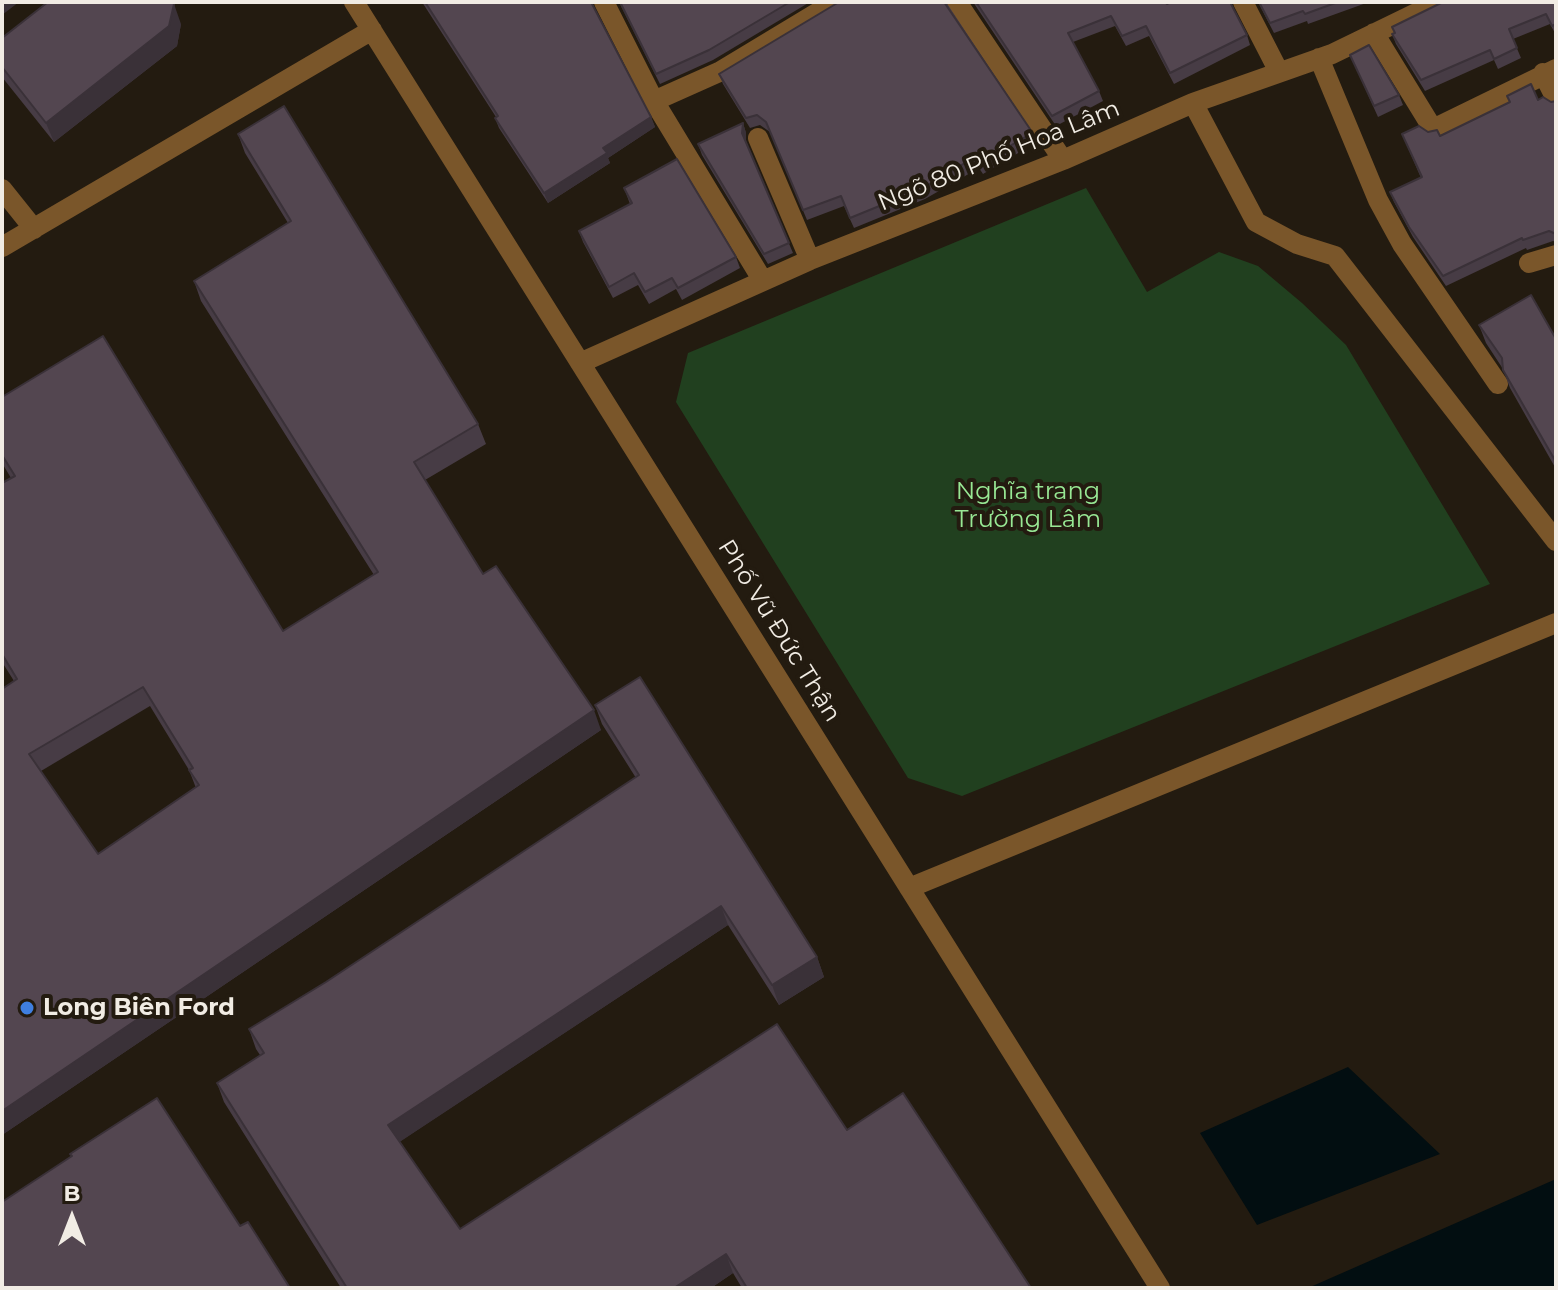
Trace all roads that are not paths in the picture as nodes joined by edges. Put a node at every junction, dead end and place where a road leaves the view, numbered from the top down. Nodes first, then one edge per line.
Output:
1 (354, 2) edge
2 (604, 2) edge
3 (835, 2) edge
4 (957, 2) edge
5 (1243, 2) edge
6 (1439, 2) edge
7 (1409, 8) edge
8 (372, 30) junction
9 (1374, 33) junction
10 (1319, 58) junction
11 (1550, 71) edge
12 (1279, 72) junction
13 (1556, 99) edge
14 (654, 101) junction
15 (1193, 103) junction
16 (758, 138) dead end
17 (1063, 160) junction
18 (2, 189) edge
19 (34, 229) junction
20 (2, 247) edge
21 (1556, 255) edge
22 (810, 260) junction
23 (1529, 263) dead end
24 (763, 281) junction
25 (580, 363) junction
26 (1498, 384) dead end
27 (1556, 541) edge
28 (1556, 623) edge
29 (909, 888) junction
30 (1160, 1288) edge

1 - 8 street, Phố Vũ Đức Thận
2 - 14 street
3 - 14 street
4 - 17 street
5 - 12 street
6 - 7 street, Ngõ 80 Phố Hoa Lâm
7 - 9 street, Ngõ 80 Phố Hoa Lâm
8 - 19 street
8 - 25 street, Phố Vũ Đức Thận
9 - 10 street, Ngõ 80 Phố Hoa Lâm
9 - 11 street
10 - 12 street, Ngõ 80 Phố Hoa Lâm
10 - 26 street
11 - 13 street
12 - 15 street, Ngõ 80 Phố Hoa Lâm
14 - 24 street
15 - 17 street, Ngõ 80 Phố Hoa Lâm
15 - 27 street
16 - 22 street
17 - 22 street, Ngõ 80 Phố Hoa Lâm
18 - 19 street
19 - 20 street
21 - 23 street
22 - 24 street, Ngõ 80 Phố Hoa Lâm
24 - 25 street, Ngõ 80 Phố Hoa Lâm
25 - 29 street, Phố Vũ Đức Thận
28 - 29 street
29 - 30 street, Phố Vũ Đức Thận

